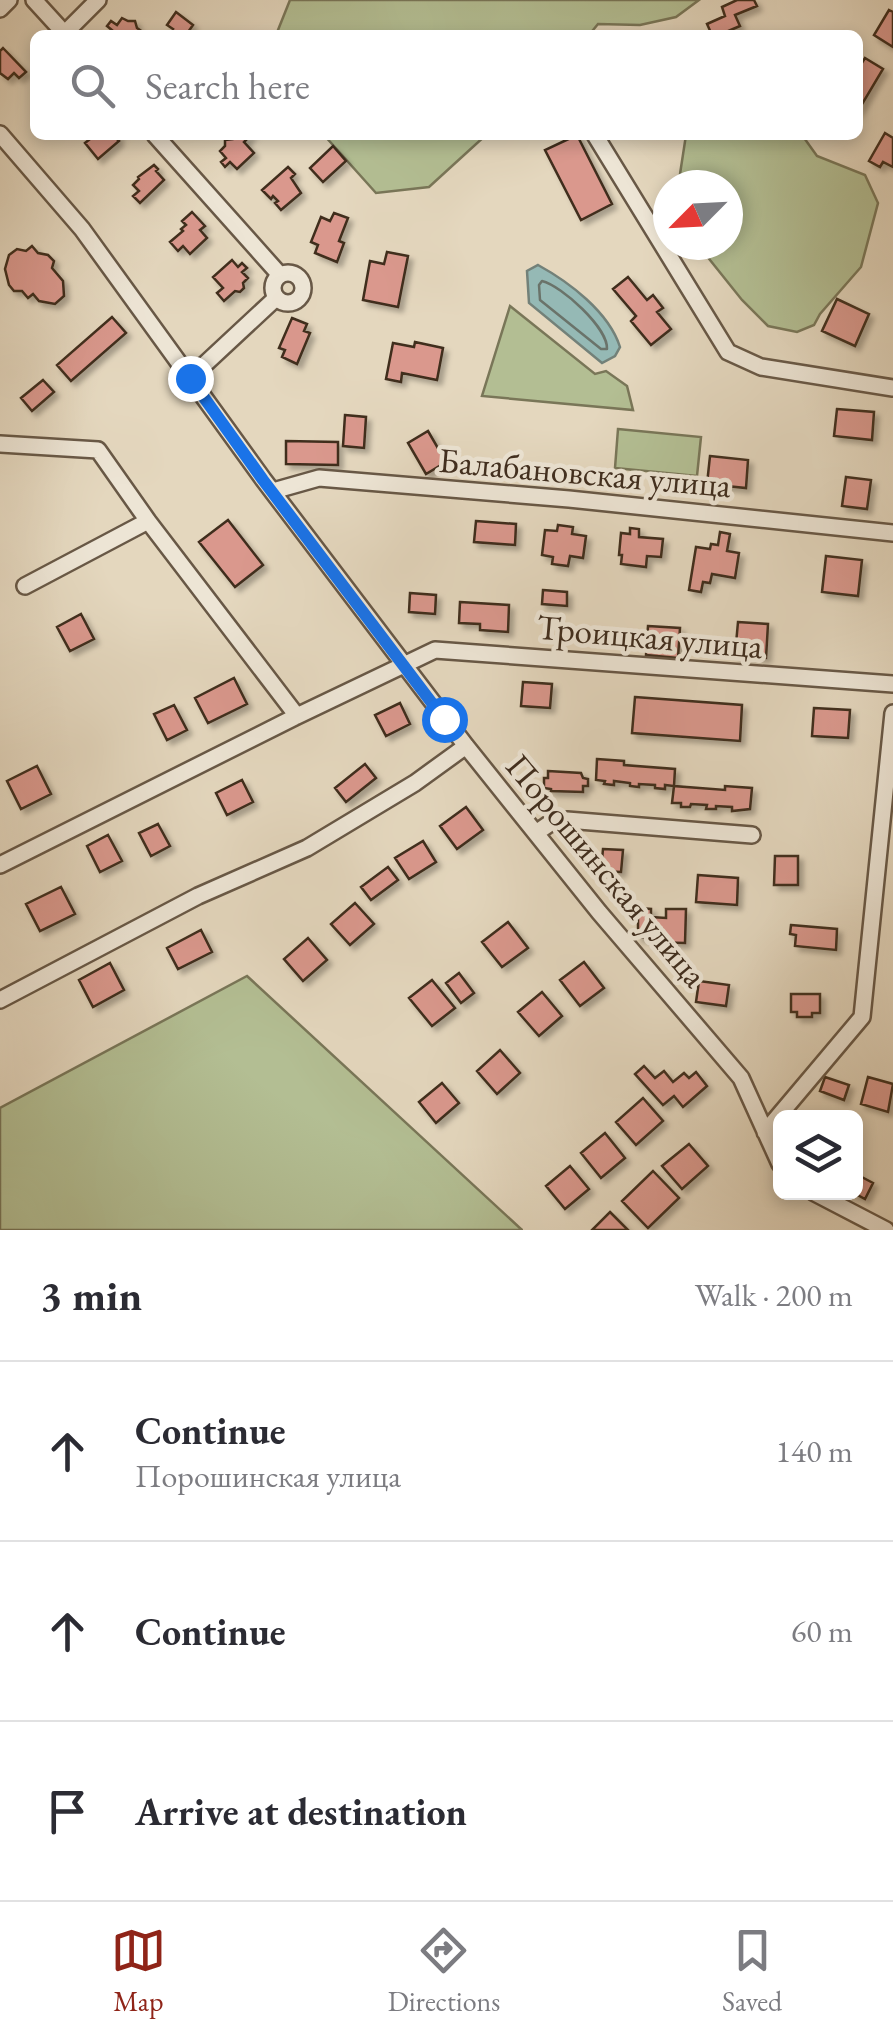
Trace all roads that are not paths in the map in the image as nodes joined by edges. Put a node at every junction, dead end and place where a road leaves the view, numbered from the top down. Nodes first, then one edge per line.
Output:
1 (9, 0) edge
2 (34, 0) edge
3 (98, 0) edge
4 (0, 9) edge
5 (62, 30) edge
6 (70, 30) edge
7 (0, 134) edge
8 (159, 140) edge
9 (598, 140) edge
10 (280, 275) junction
11 (276, 298) junction
12 (190, 378) junction
13 (893, 388) edge
14 (0, 444) edge
15 (268, 486) junction
16 (148, 521) junction
17 (893, 534) edge
18 (25, 586) dead end
19 (405, 664) junction
20 (893, 684) edge
21 (893, 714) edge
22 (297, 716) junction
23 (466, 746) junction
24 (536, 833) junction
25 (752, 835) dead end
26 (0, 864) edge
27 (0, 1000) edge
28 (765, 1132) junction
29 (773, 1149) edge
30 (828, 1200) edge
31 (886, 1230) edge

1 - 4 street
2 - 5 street
3 - 6 street
7 - 12 street, Порошинская улица
8 - 10 street
9 - 13 street
10 - 11 street
10 - 11 street
11 - 12 street
12 - 15 street, Порошинская улица
14 - 16 street
15 - 17 street, Балабановская улица
15 - 19 street, Порошинская улица
16 - 18 street
16 - 22 street
19 - 20 street, Троицкая улица
19 - 22 street, Троицкая улица
19 - 23 street, Порошинская улица
21 - 28 street
22 - 26 street, Троицкая улица
23 - 24 street, Порошинская улица
23 - 27 street
24 - 25 street
24 - 28 street, Порошинская улица
28 - 29 street, Порошинская улица
30 - 31 street

